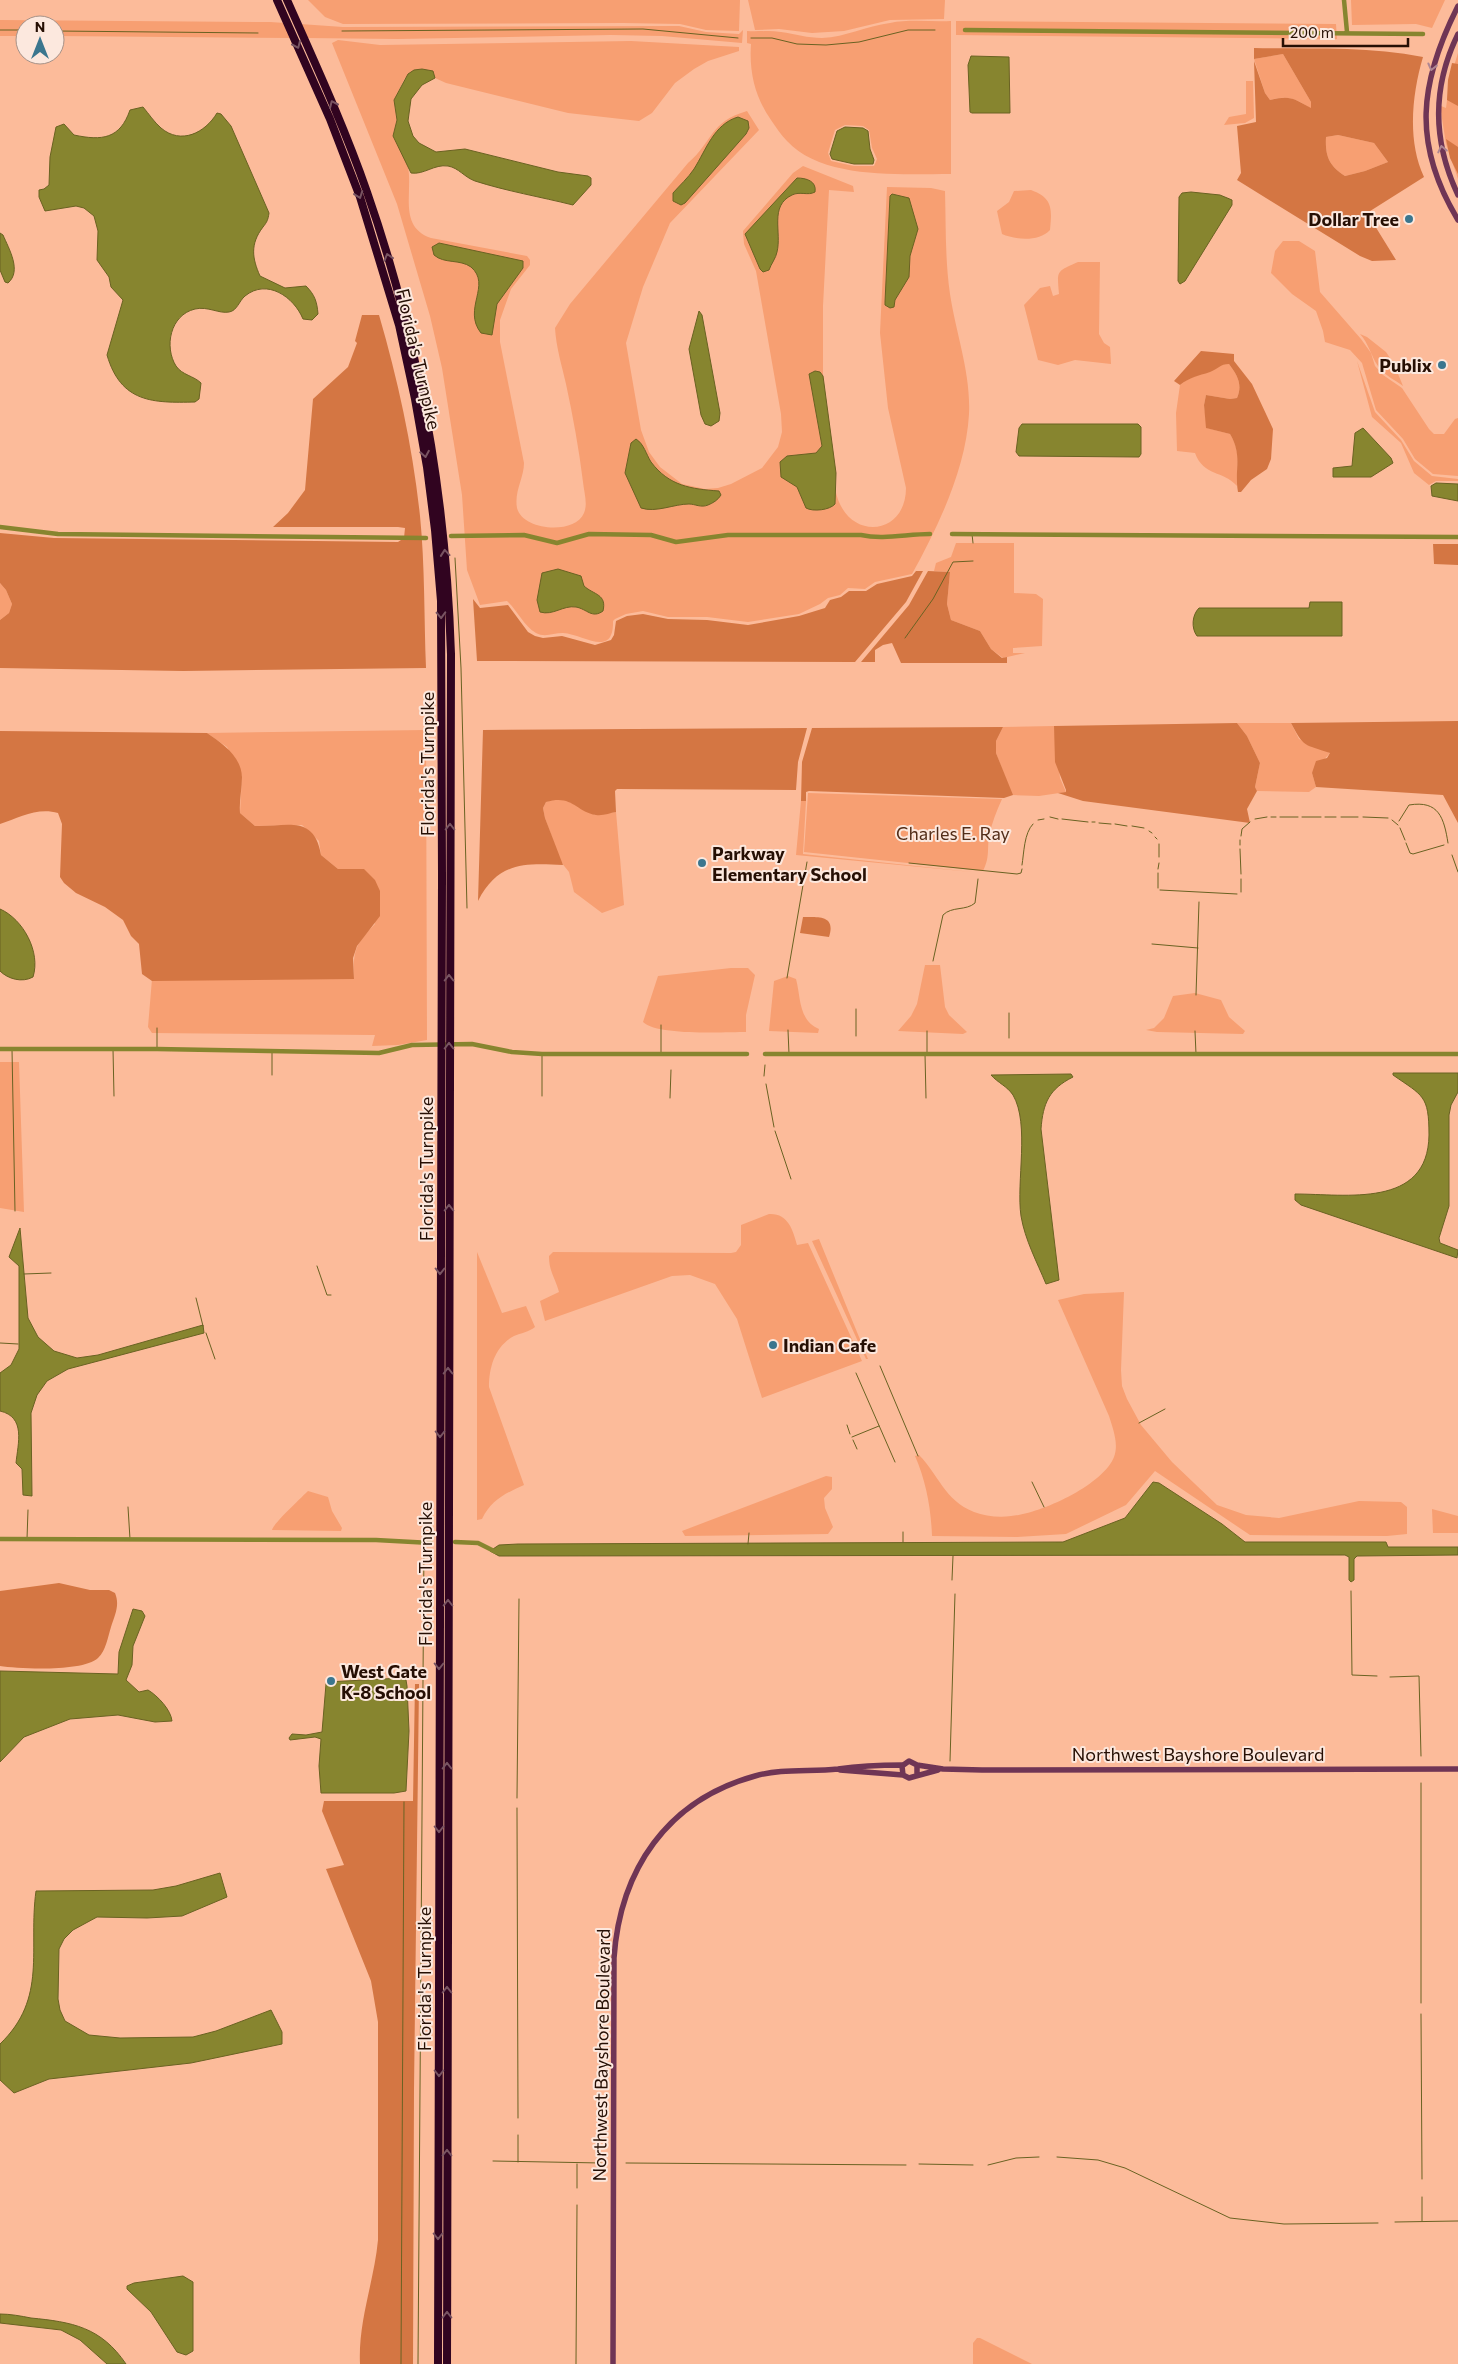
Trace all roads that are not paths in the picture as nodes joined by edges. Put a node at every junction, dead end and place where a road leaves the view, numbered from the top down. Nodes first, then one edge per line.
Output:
1 (277, 0) edge
2 (287, 0) edge
3 (1458, 6) edge
4 (1458, 34) edge
5 (1458, 195) edge
6 (1458, 220) edge
7 (445, 1027) junction
8 (445, 1065) junction
9 (902, 1765) junction
10 (917, 1765) junction
11 (838, 1769) junction
12 (942, 1769) junction
13 (1456, 1769) edge
14 (903, 1775) junction
15 (917, 1775) junction
16 (438, 2364) edge
17 (446, 2364) edge
18 (613, 2364) edge

1 -> 7 highway, Florida's Turnpike
7 -> 2 highway, Florida's Turnpike
3 -> 6 main road
5 -> 4 main road
7 - 8 highway, Florida's Turnpike
8 -> 16 highway, Florida's Turnpike
17 -> 8 highway, Florida's Turnpike
9 - 10 main road
9 - 11 main road, Northwest Bayshore Boulevard
9 - 14 main road
10 - 12 main road, Northwest Bayshore Boulevard
10 - 15 main road
11 - 14 main road, Northwest Bayshore Boulevard
11 - 18 main road, Northwest Bayshore Boulevard
12 - 13 main road, Northwest Bayshore Boulevard
12 - 15 main road, Northwest Bayshore Boulevard
14 - 15 main road

